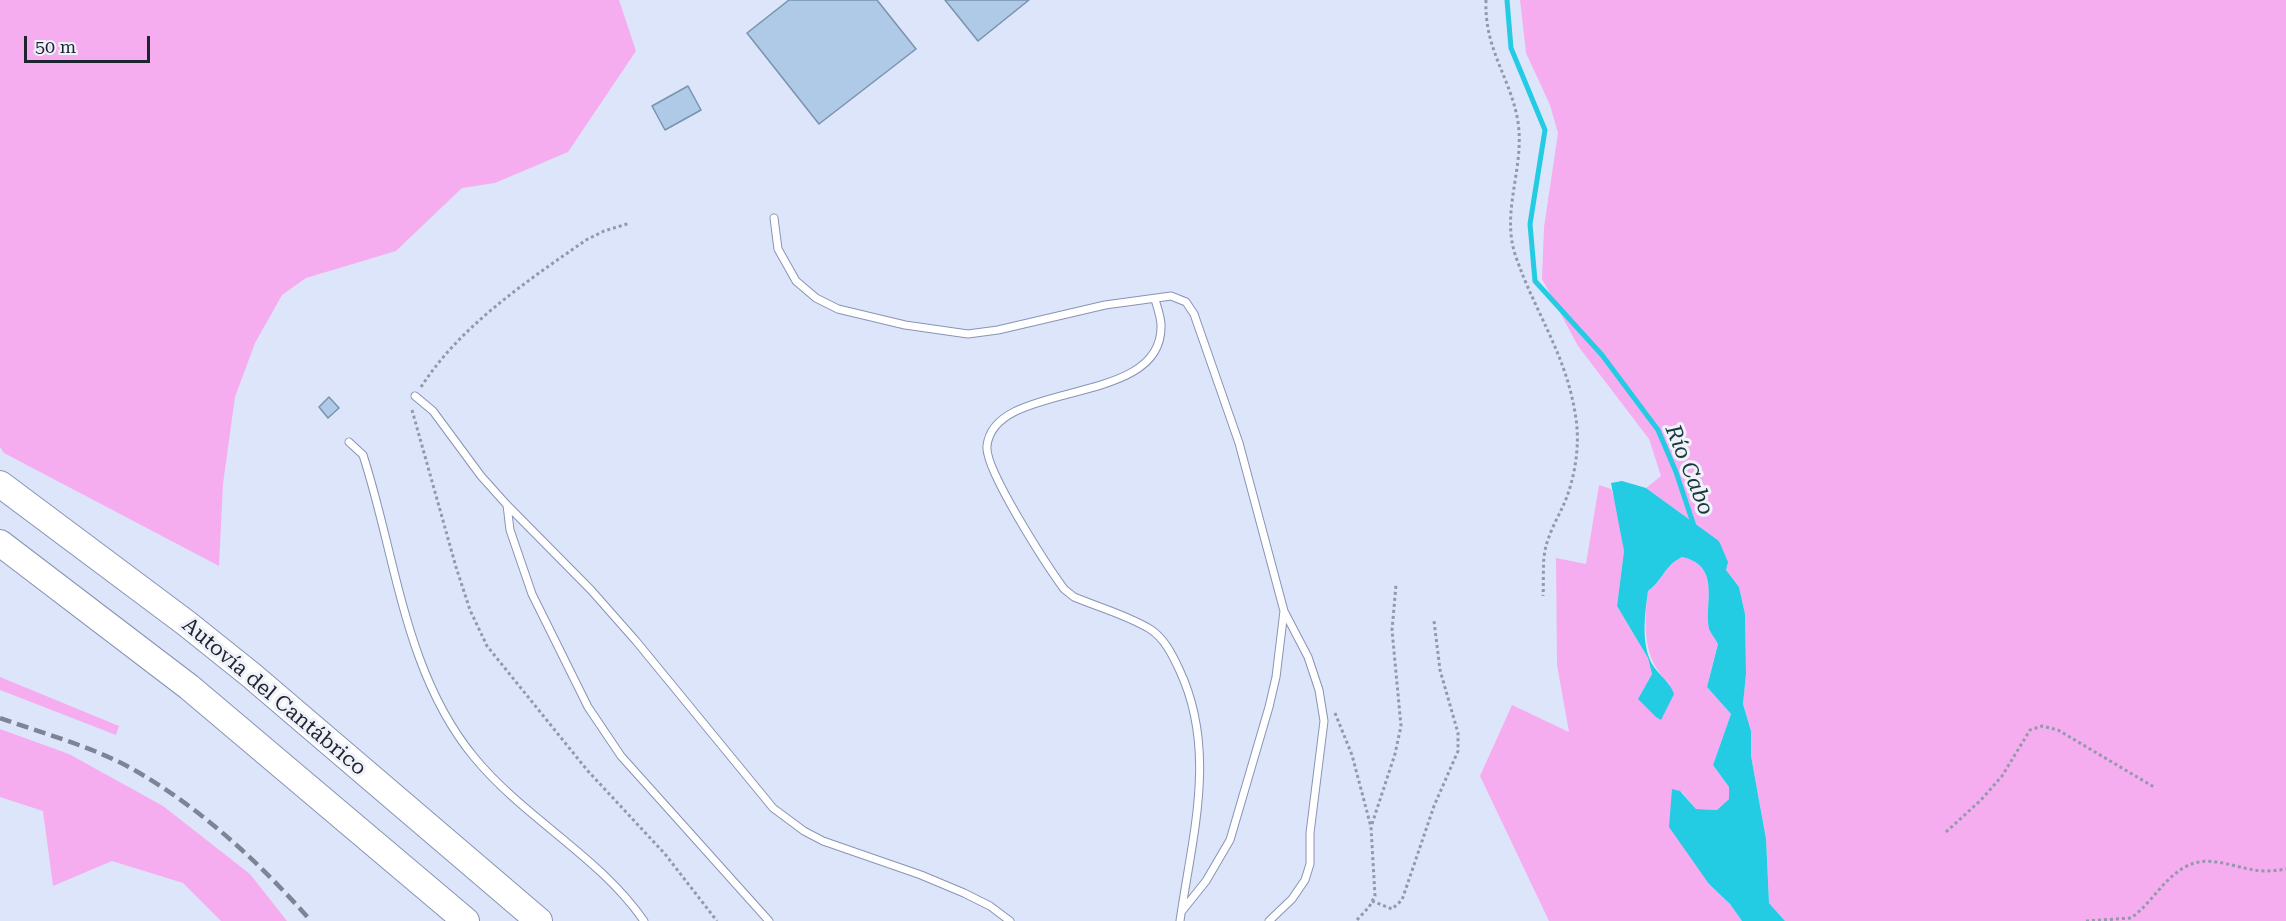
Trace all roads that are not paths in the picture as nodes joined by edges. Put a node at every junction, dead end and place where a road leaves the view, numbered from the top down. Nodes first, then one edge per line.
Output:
1 (774, 218) dead end
2 (1155, 299) junction
3 (415, 396) dead end
4 (349, 442) dead end
5 (0, 484) edge
6 (507, 505) junction
7 (0, 543) edge
8 (0, 560) edge
9 (1284, 611) junction
10 (253, 739) junction
11 (1182, 911) junction
12 (466, 921) edge
13 (539, 921) edge
14 (644, 921) edge
15 (769, 921) edge
16 (1011, 921) edge
17 (1180, 921) edge
18 (1269, 921) edge

1 - 2 lane
2 - 9 lane
2 - 11 lane
3 - 6 lane
4 - 14 lane
5 - 13 highway, Autovía del Cantábrico
6 - 15 lane
6 - 16 lane
7 - 10 highway
8 - 10 highway
9 - 11 lane
9 - 18 lane
10 - 12 highway
11 - 17 lane

